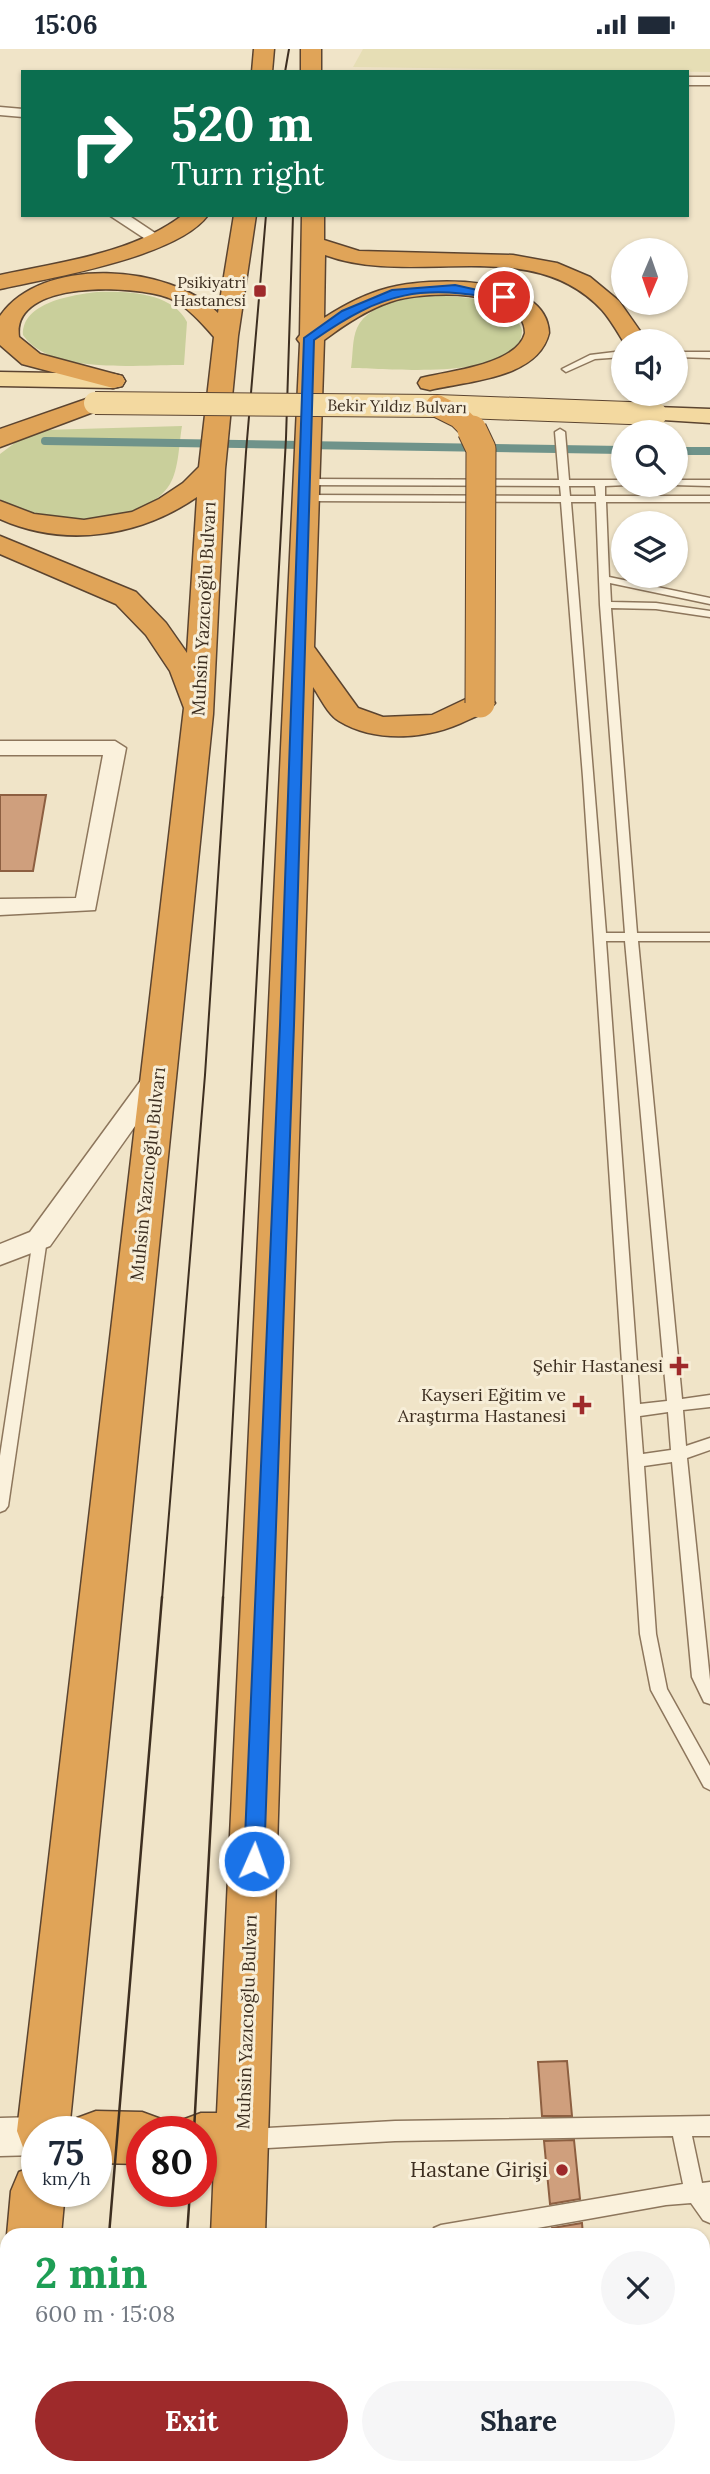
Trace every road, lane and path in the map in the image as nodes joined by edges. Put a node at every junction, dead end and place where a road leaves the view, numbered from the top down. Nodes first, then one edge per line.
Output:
1 (264, 49) edge
2 (311, 49) edge
3 (262, 70) edge
4 (311, 70) edge
5 (689, 81) edge
6 (710, 81) edge
7 (0, 111) edge
8 (21, 113) edge
9 (120, 217) edge
10 (194, 217) edge
11 (245, 217) edge
12 (313, 217) edge
13 (156, 239) junction
14 (313, 243) junction
15 (402, 260) junction
16 (0, 282) edge
17 (314, 282) junction
18 (628, 329) edge
19 (226, 336) junction
20 (309, 338) junction
21 (611, 355) edge
22 (688, 355) edge
23 (710, 355) edge
24 (566, 369) dead end
25 (0, 379) edge
26 (113, 381) junction
27 (611, 390) edge
28 (688, 392) edge
29 (710, 393) edge
30 (434, 395) junction
31 (0, 403) edge
32 (95, 403) junction
33 (710, 416) edge
34 (560, 437) dead end
35 (0, 439) edge
36 (212, 468) junction
37 (305, 481) junction
38 (565, 483) junction
39 (600, 483) junction
40 (611, 483) edge
41 (688, 483) edge
42 (710, 483) edge
43 (566, 498) junction
44 (600, 498) junction
45 (710, 499) edge
46 (0, 509) edge
47 (0, 544) edge
48 (604, 579) junction
49 (710, 601) edge
50 (605, 605) junction
51 (710, 614) edge
52 (300, 648) junction
53 (198, 714) junction
54 (0, 748) edge
55 (0, 907) edge
56 (631, 935) junction
57 (600, 937) junction
58 (710, 937) edge
59 (159, 1074) junction
60 (40, 1239) junction
61 (0, 1255) edge
62 (710, 1401) edge
63 (674, 1405) junction
64 (633, 1411) junction
65 (710, 1444) edge
66 (678, 1455) junction
67 (636, 1461) junction
68 (0, 1506) edge
69 (710, 1697) edge
70 (710, 1782) edge
71 (45, 2116) edge
72 (710, 2126) edge
73 (680, 2127) junction
74 (21, 2136) edge
75 (0, 2137) edge
76 (222, 2139) edge
77 (702, 2193) edge
78 (37, 2207) edge
79 (710, 2213) edge
80 (35, 2228) edge
81 (237, 2228) edge
82 (480, 2228) edge

1 - 3 highway
2 - 4 highway
5 - 6 street
7 - 8 street
9 - 13 street
10 - 13 highway
11 - 19 highway, Muhsin Yazıcıoğlu Bulvarı
12 - 14 highway, Muhsin Yazıcıoğlu Bulvarı
13 - 16 highway
14 - 15 highway
14 - 17 highway, Muhsin Yazıcıoğlu Bulvarı
15 - 17 highway
15 - 18 highway
17 - 20 highway, Muhsin Yazıcıoğlu Bulvarı
19 - 26 highway
19 - 36 highway, Muhsin Yazıcıoğlu Bulvarı
20 - 30 highway
20 - 37 highway, Muhsin Yazıcıoğlu Bulvarı
21 - 24 lane
22 - 23 lane
25 - 26 main road, Bekir Yıldız Bulvarı
26 - 30 main road, Bekir Yıldız Bulvarı
27 - 30 main road, Bekir Yıldız Bulvarı
28 - 29 main road
30 - 32 main road, Bekir Yıldız Bulvarı, bridge
30 - 33 main road, Bekir Yıldız Bulvarı, bridge
30 - 52 highway, bridge
31 - 32 main road, Bekir Yıldız Bulvarı
32 - 35 highway
34 - 38 lane
36 - 46 highway
36 - 53 highway, Muhsin Yazıcıoğlu Bulvarı
37 - 38 lane
37 - 43 lane
37 - 52 highway, Muhsin Yazıcıoğlu Bulvarı
38 - 39 lane
38 - 43 lane
39 - 40 lane
39 - 44 lane
41 - 42 lane
43 - 44 lane
43 - 57 lane
44 - 45 lane
44 - 48 lane
47 - 53 highway
48 - 49 lane
48 - 50 lane
50 - 51 lane
50 - 56 lane
52 - 76 highway, Muhsin Yazıcıoğlu Bulvarı
53 - 59 highway, Muhsin Yazıcıoğlu Bulvarı
54 - 55 street
56 - 57 lane
56 - 58 lane
56 - 63 lane
57 - 64 lane
59 - 60 street
59 - 71 highway, Muhsin Yazıcıoğlu Bulvarı
60 - 61 street
60 - 68 lane
62 - 63 lane
63 - 64 lane
63 - 66 lane
64 - 67 lane
65 - 66 lane
66 - 67 lane
66 - 69 lane
67 - 70 lane
72 - 73 lane
73 - 76 lane
73 - 77 lane
74 - 75 street
76 - 81 highway, Muhsin Yazıcıoğlu Bulvarı
77 - 79 lane
77 - 82 lane
78 - 80 highway

